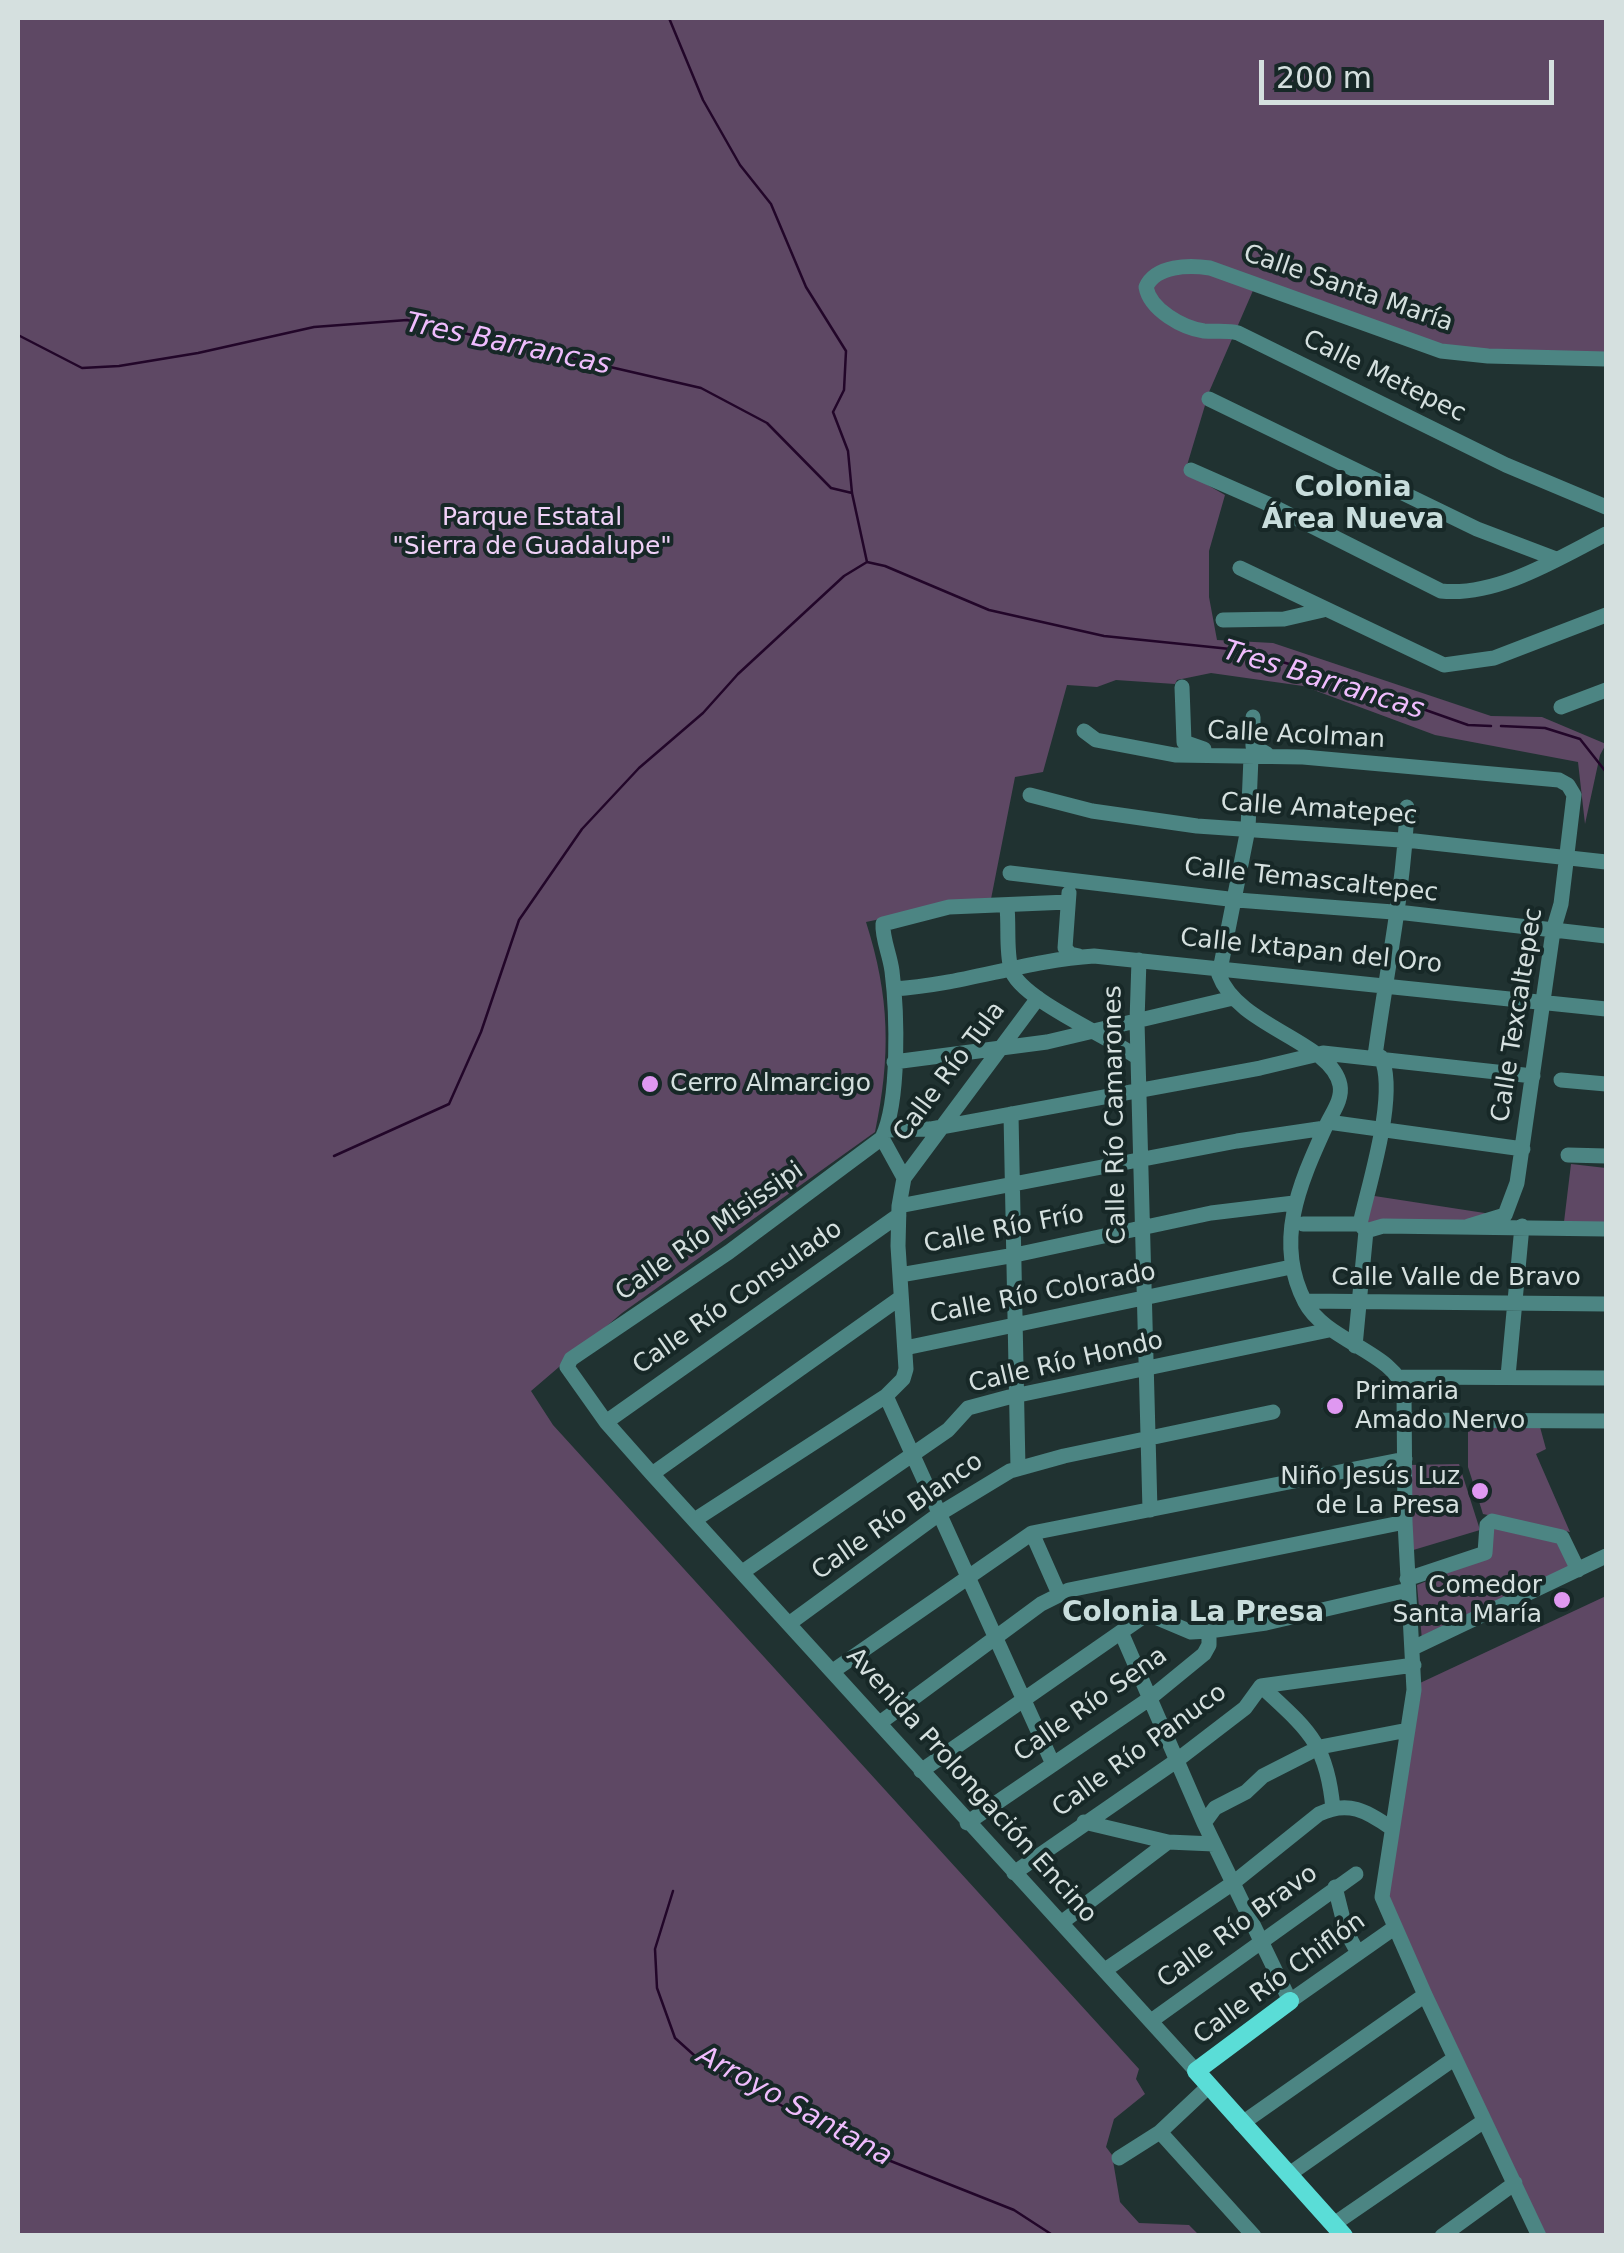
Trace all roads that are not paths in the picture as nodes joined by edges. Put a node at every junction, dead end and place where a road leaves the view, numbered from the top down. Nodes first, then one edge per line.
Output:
1 (1146, 292) joint
2 (1606, 359) edge
3 (1209, 399) dead end
4 (1192, 470) dead end
5 (1606, 507) edge
6 (1606, 534) edge
7 (1556, 559) junction
8 (1240, 568) dead end
9 (1323, 610) junction
10 (1606, 615) edge
11 (1222, 620) dead end
12 (1182, 687) dead end
13 (1606, 690) edge
14 (1561, 707) dead end
15 (1253, 717) dead end
16 (1084, 731) dead end
17 (1216, 756) junction
18 (1250, 756) junction
19 (1274, 757) junction
20 (1568, 785) joint
21 (1030, 795) dead end
22 (1406, 806) dead end
23 (1248, 829) junction
24 (1405, 841) junction
25 (1566, 857) junction
26 (1606, 862) edge
27 (1010, 874) dead end
28 (1070, 881) junction
29 (1236, 900) junction
30 (1068, 902) junction
31 (1008, 907) junction
32 (1396, 913) junction
33 (1553, 931) junction
34 (1606, 936) edge
35 (1083, 957) junction
36 (1140, 960) junction
37 (1012, 970) junction
38 (1218, 970) junction
39 (1385, 984) junction
40 (894, 989) junction
41 (1038, 998) junction
42 (1233, 998) junction
43 (1544, 1003) junction
44 (1606, 1008) edge
45 (1137, 1021) junction
46 (1092, 1029) junction
47 (1002, 1047) junction
48 (1314, 1054) junction
49 (1378, 1057) junction
50 (1138, 1058) junction
51 (894, 1062) junction
52 (1533, 1076) junction
53 (1562, 1080) dead end
54 (1606, 1084) edge
55 (1140, 1090) junction
56 (1011, 1114) junction
57 (1326, 1125) junction
58 (942, 1127) junction
59 (1382, 1131) junction
60 (884, 1134) junction
61 (1522, 1149) junction
62 (1568, 1155) dead end
63 (1606, 1156) edge
64 (1140, 1159) junction
65 (904, 1178) junction
66 (1013, 1182) junction
67 (1294, 1202) junction
68 (899, 1211) junction
69 (1303, 1224) dead end
70 (1470, 1226) junction
71 (1522, 1226) junction
72 (1363, 1228) junction
73 (1142, 1229) junction
74 (1606, 1229) edge
75 (1015, 1255) junction
76 (1291, 1267) junction
77 (900, 1275) junction
78 (900, 1298) junction
79 (1143, 1300) junction
80 (1304, 1301) junction
81 (1514, 1303) junction
82 (1357, 1304) junction
83 (1606, 1304) edge
84 (1017, 1325) junction
85 (1329, 1330) junction
86 (1354, 1346) junction
87 (905, 1348) junction
88 (567, 1367) joint
89 (1146, 1370) junction
90 (1396, 1373) junction
91 (1508, 1376) junction
92 (1606, 1378) edge
93 (1018, 1395) junction
94 (886, 1396) junction
95 (1273, 1412) dead end
96 (1404, 1420) junction
97 (1606, 1421) edge
98 (606, 1422) junction
99 (1146, 1440) junction
100 (912, 1452) junction
101 (1404, 1459) junction
102 (1018, 1468) junction
103 (652, 1474) junction
104 (1150, 1510) junction
105 (939, 1514) junction
106 (696, 1519) junction
107 (1405, 1522) junction
108 (1032, 1533) junction
109 (1606, 1556) edge
110 (1578, 1570) junction
111 (744, 1571) junction
112 (968, 1575) junction
113 (1407, 1585) junction
114 (1059, 1594) junction
115 (790, 1623) junction
116 (1121, 1632) junction
117 (1209, 1632) junction
118 (996, 1638) junction
119 (1414, 1656) junction
120 (833, 1670) junction
121 (1261, 1686) junction
122 (1148, 1699) junction
123 (1024, 1700) junction
124 (881, 1722) junction
125 (1408, 1730) junction
126 (1320, 1747) junction
127 (1052, 1762) junction
128 (1176, 1762) junction
129 (922, 1770) junction
130 (1333, 1809) junction
131 (1084, 1822) junction
132 (968, 1823) junction
133 (1204, 1823) junction
134 (1391, 1828) junction
135 (1168, 1842) junction
136 (1214, 1844) junction
137 (1014, 1872) junction
138 (1356, 1874) dead end
139 (1233, 1882) junction
140 (1335, 1887) junction
141 (1061, 1924) junction
142 (1394, 1928) junction
143 (1262, 1943) junction
144 (1358, 1953) junction
145 (1105, 1970) junction
146 (1425, 1996) junction
147 (1290, 2001) junction
148 (1150, 2021) junction
149 (1455, 2058) junction
150 (1196, 2070) junction
151 (1209, 2086) junction
152 (1484, 2120) junction
153 (1241, 2124) junction
154 (1160, 2132) junction
155 (1120, 2158) dead end
156 (1288, 2174) junction
157 (1515, 2183) junction
158 (1339, 2230) edge
159 (1254, 2236) edge
160 (1442, 2236) edge
161 (1539, 2236) edge

1 - 2 street, Calle Santa María
1 - 5 street, Calle Metepec
3 - 7 street
4 - 7 street
6 - 7 street
8 - 9 street
9 - 10 street
9 - 11 street
12 - 17 street
13 - 14 street
15 - 19 street
16 - 17 street, Calle Acolman
17 - 18 street, Calle Acolman
18 - 19 street, Calle Acolman
18 - 23 street
19 - 20 street, Calle Acolman
20 - 25 street, Calle Texcaltepec
21 - 23 street, Calle Amatepec
22 - 24 street
23 - 24 street, Calle Amatepec
23 - 29 street
24 - 25 street, Calle Amatepec
24 - 32 street
25 - 26 street, Calle Amatepec
25 - 33 street, Calle Texcaltepec
27 - 28 street, Calle Temascaltepec
28 - 29 street, Calle Temascaltepec
28 - 30 street
29 - 32 street, Calle Temascaltepec
29 - 38 street
30 - 31 street
30 - 35 street
31 - 37 street
31 - 40 street
32 - 33 street, Calle Temascaltepec
32 - 39 street
33 - 34 street, Calle Temascaltepec
33 - 43 street, Calle Texcaltepec
35 - 36 street, Calle Ixtapan del Oro
35 - 37 street, Calle Ixtapan del Oro
36 - 38 street, Calle Ixtapan del Oro
36 - 45 street, Calle Río Camarones
37 - 40 street, Calle Ixtapan del Oro
37 - 41 street
38 - 39 street, Calle Ixtapan del Oro
38 - 42 street
39 - 43 street, Calle Ixtapan del Oro
39 - 49 street
40 - 51 street
41 - 46 street
41 - 47 street, Calle Río Tula
42 - 45 street
42 - 48 street
43 - 44 street, Calle Ixtapan del Oro
43 - 52 street, Calle Texcaltepec
45 - 46 street
45 - 50 street, Calle Río Camarones
46 - 47 street
46 - 50 street
47 - 51 street
47 - 58 street, Calle Río Tula
48 - 49 street
48 - 55 street
48 - 57 street
49 - 52 street
49 - 59 street
50 - 55 street, Calle Río Camarones
51 - 60 street
52 - 61 street, Calle Texcaltepec
53 - 54 street
55 - 56 street
55 - 64 street, Calle Río Camarones
56 - 58 street
56 - 66 street
57 - 59 street, Calle Río Consulado
57 - 64 street, Calle Río Consulado
57 - 67 street
58 - 60 street
58 - 65 street, Calle Río Tula
59 - 61 street, Calle Río Consulado
59 - 72 street
60 - 65 street
60 - 88 street, Calle Río Misissipi
61 - 70 street, Calle Texcaltepec
62 - 63 street
64 - 66 street, Calle Río Consulado
64 - 73 street, Calle Río Camarones
65 - 68 street
66 - 68 street, Calle Río Consulado
66 - 75 street
67 - 73 street, Calle Río Frío
67 - 76 street
68 - 77 street
68 - 98 street, Calle Río Consulado
69 - 72 street
70 - 71 street
70 - 72 street
71 - 74 street
71 - 81 street
72 - 82 street
73 - 75 street, Calle Río Frío
73 - 79 street, Calle Río Camarones
75 - 77 street, Calle Río Frío
75 - 84 street
76 - 79 street, Calle Río Colorado
76 - 80 street
77 - 78 street
78 - 87 street
78 - 103 street
79 - 84 street, Calle Río Colorado
79 - 89 street, Calle Río Camarones
80 - 82 street, Calle Valle de Bravo
80 - 85 street
81 - 82 street, Calle Valle de Bravo
81 - 83 street, Calle Valle de Bravo
81 - 91 street
82 - 86 street
84 - 87 street, Calle Río Colorado
84 - 93 street
85 - 86 street
85 - 89 street, Calle Río Hondo
86 - 90 street
87 - 94 street, Calle Río Colorado
88 - 98 street, Avenida Prolongación Encino
89 - 93 street, Calle Río Hondo
89 - 99 street, Calle Río Camarones
90 - 91 street
90 - 96 street
91 - 92 street
93 - 100 street, Calle Río Hondo
93 - 102 street
94 - 100 street
94 - 106 street
95 - 99 street, Calle Río Blanco
96 - 97 street
96 - 101 street
98 - 103 street, Avenida Prolongación Encino
99 - 102 street, Calle Río Blanco
99 - 104 street, Calle Río Camarones
100 - 105 street
100 - 111 street, Calle Río Hondo
101 - 104 street
101 - 107 street
102 - 105 street, Calle Río Blanco
103 - 106 street, Avenida Prolongación Encino
104 - 108 street
105 - 112 street
105 - 115 street, Calle Río Blanco
106 - 111 street, Avenida Prolongación Encino
107 - 113 street
107 - 114 street
108 - 112 street
108 - 114 street
109 - 110 street, Calle Río Panuco
110 - 113 street
110 - 119 street, Calle Río Panuco
111 - 115 street, Avenida Prolongación Encino
112 - 118 street
112 - 120 street
113 - 117 street
113 - 119 street
114 - 118 street
115 - 120 street, Avenida Prolongación Encino
116 - 117 street
116 - 122 street
116 - 123 street
117 - 122 street, Calle Río Sena
118 - 123 street
118 - 124 street
119 - 121 street, Calle Río Panuco
119 - 125 street
120 - 124 street, Avenida Prolongación Encino
121 - 126 street
121 - 128 street, Calle Río Panuco
122 - 127 street, Calle Río Sena
122 - 128 street
123 - 127 street
123 - 129 street
124 - 129 street, Avenida Prolongación Encino
125 - 126 street
125 - 134 street
126 - 130 street
126 - 133 street
127 - 132 street, Calle Río Sena
128 - 131 street, Calle Río Panuco
128 - 133 street
129 - 132 street, Avenida Prolongación Encino
130 - 134 street
130 - 139 street
131 - 135 street
131 - 137 street, Calle Río Panuco
132 - 137 street, Avenida Prolongación Encino
133 - 136 street
134 - 142 street
135 - 136 street
135 - 141 street
136 - 139 street
137 - 141 street, Avenida Prolongación Encino
138 - 140 street, Calle Río Bravo
139 - 143 street
139 - 145 street
140 - 143 street, Calle Río Bravo
140 - 144 street
141 - 145 street, Avenida Prolongación Encino
142 - 144 street, Calle Río Chiflón
142 - 146 street
143 - 147 street
143 - 148 street, Calle Río Bravo
144 - 147 street, Calle Río Chiflón
145 - 148 street, Avenida Prolongación Encino
146 - 149 street
146 - 153 street
147 - 150 main road, Calle Río Chiflón
148 - 150 street, Avenida Prolongación Encino
149 - 152 street
149 - 156 street
150 - 151 main road, Avenida Prolongación Encino
151 - 153 main road, Avenida Prolongación Encino
151 - 154 street
152 - 157 street
152 - 158 street
153 - 156 main road, Avenida Prolongación Encino
154 - 155 street
154 - 159 street
156 - 158 main road, Avenida Prolongación Encino
157 - 160 street
157 - 161 street

